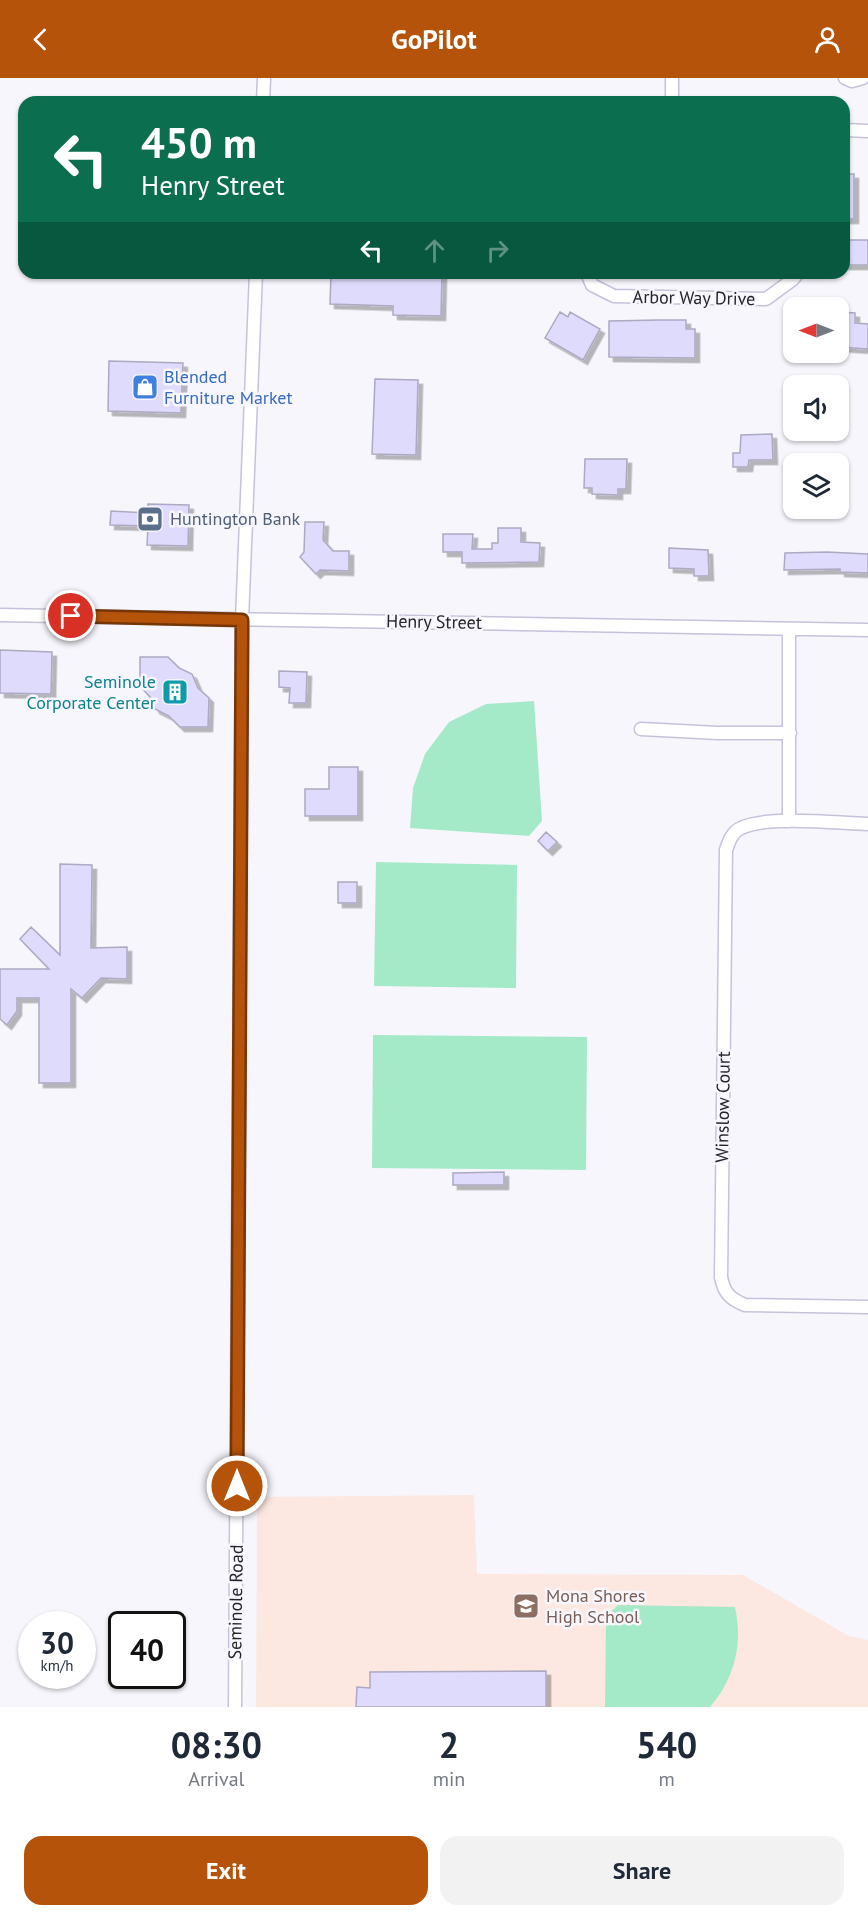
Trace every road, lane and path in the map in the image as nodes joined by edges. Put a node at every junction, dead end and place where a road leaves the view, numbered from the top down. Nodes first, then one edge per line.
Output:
1 (264, 78) edge
2 (672, 78) edge
3 (845, 78) edge
4 (863, 78) edge
5 (263, 96) edge
6 (672, 96) edge
7 (850, 130) edge
8 (868, 131) edge
9 (256, 279) edge
10 (590, 279) edge
11 (792, 279) edge
12 (0, 615) edge
13 (242, 620) junction
14 (789, 629) junction
15 (868, 630) edge
16 (641, 729) dead end
17 (790, 733) junction
18 (789, 821) junction
19 (868, 824) edge
20 (868, 1307) edge
21 (235, 1707) edge

1 - 5 street
2 - 6 street
3 - 4 street
7 - 8 street
9 - 13 street, Seminole Road
10 - 11 street, Arbor Way Drive
12 - 13 street, Henry Street
13 - 14 street, Henry Street
13 - 21 street, Seminole Road
14 - 15 street, Henry Street
14 - 17 street
16 - 17 street
17 - 18 street
18 - 19 street, Winslow Court
18 - 20 street, Winslow Court

